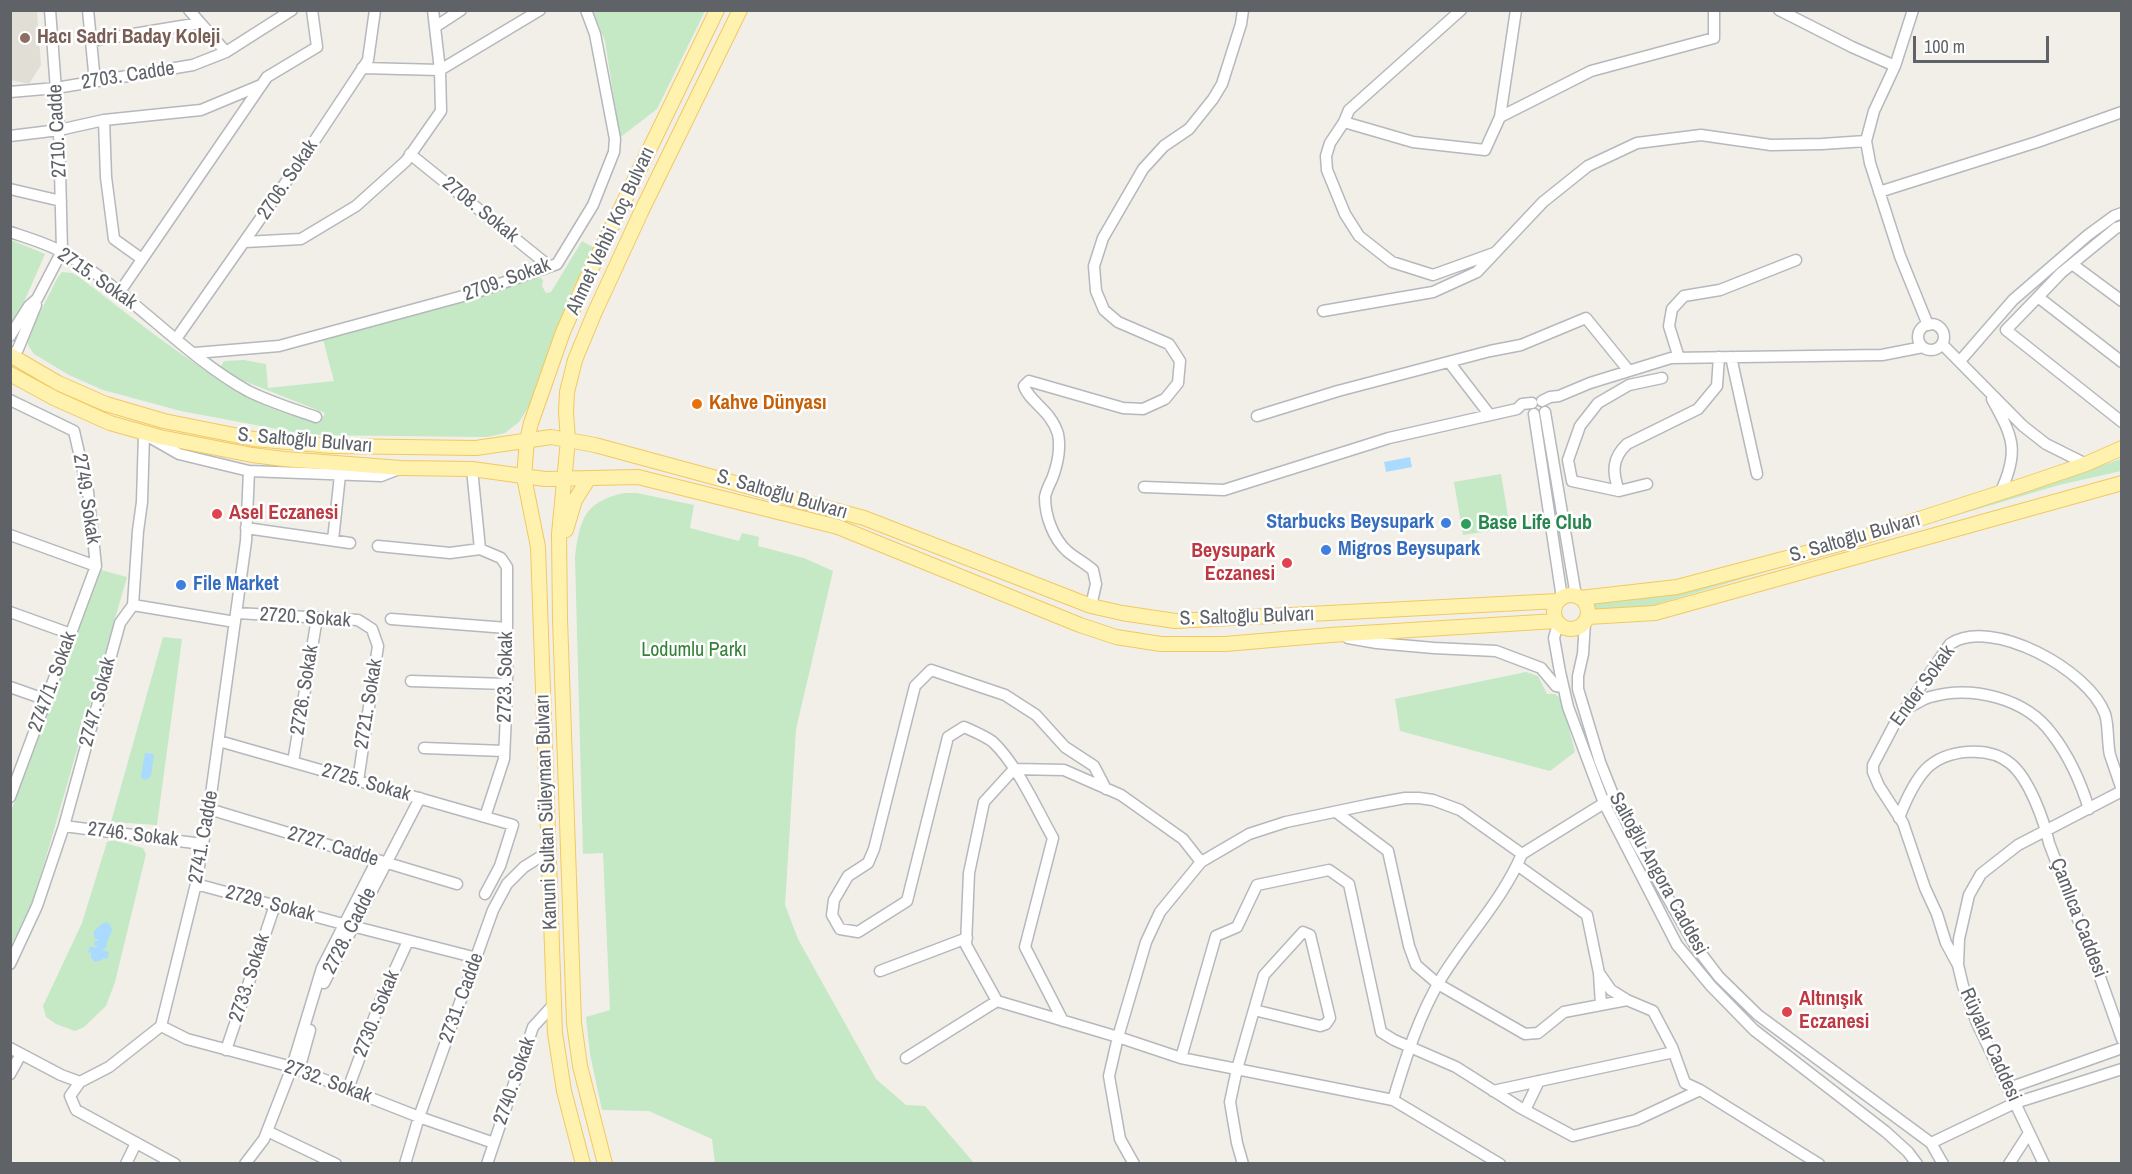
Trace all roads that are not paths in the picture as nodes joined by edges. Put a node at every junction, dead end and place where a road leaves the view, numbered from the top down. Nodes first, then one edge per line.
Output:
1 (50, 10) edge
2 (88, 10) edge
3 (189, 10) edge
4 (292, 10) edge
5 (312, 10) edge
6 (375, 10) edge
7 (433, 10) edge
8 (461, 10) edge
9 (540, 10) edge
10 (586, 10) edge
11 (717, 10) edge
12 (740, 10) edge
13 (1243, 10) edge
14 (1461, 10) edge
15 (1516, 10) edge
16 (1714, 10) edge
17 (1779, 10) edge
18 (1913, 10) edge
19 (200, 23) junction
20 (435, 27) junction
21 (91, 40) junction
22 (226, 52) junction
23 (1895, 66) junction
24 (362, 68) junction
25 (440, 70) junction
26 (95, 82) junction
27 (261, 85) junction
28 (56, 88) junction
29 (10, 92) edge
30 (2121, 112) edge
31 (1500, 117) junction
32 (104, 120) junction
33 (1344, 122) junction
34 (59, 130) junction
35 (10, 136) edge
36 (1866, 141) junction
37 (411, 154) junction
38 (10, 189) edge
39 (1879, 192) junction
40 (62, 201) junction
41 (2121, 213) edge
42 (2121, 226) edge
43 (10, 232) edge
44 (245, 242) junction
45 (62, 251) junction
46 (1496, 252) junction
47 (142, 259) junction
48 (1796, 260) dead end
49 (2072, 264) junction
50 (549, 266) junction
51 (119, 292) junction
52 (2038, 297) junction
53 (37, 299) junction
54 (2121, 301) edge
55 (1323, 311) dead end
56 (1928, 325) junction
57 (10, 336) edge
58 (176, 339) junction
59 (1942, 344) junction
60 (1923, 346) junction
61 (195, 353) junction
62 (11, 357) edge
63 (1719, 357) junction
64 (1731, 357) junction
65 (1679, 358) junction
66 (1960, 361) junction
67 (1449, 362) junction
68 (2121, 362) edge
69 (1629, 371) junction
70 (10, 374) edge
71 (1662, 378) dead end
72 (1986, 389) junction
73 (10, 400) edge
74 (1538, 408) junction
75 (1489, 414) junction
76 (1257, 416) dead end
77 (316, 417) dead end
78 (2121, 422) edge
79 (144, 434) junction
80 (527, 440) junction
81 (568, 440) junction
82 (2121, 448) edge
83 (525, 459) joint
84 (566, 461) joint
85 (2086, 464) junction
86 (401, 468) junction
87 (472, 469) junction
88 (249, 471) junction
89 (1757, 474) dead end
90 (340, 475) junction
91 (524, 477) junction
92 (589, 478) junction
93 (564, 480) junction
94 (2121, 483) edge
95 (1647, 484) dead end
96 (1144, 487) dead end
97 (1619, 491) junction
98 (2000, 493) junction
99 (1563, 523) junction
100 (1551, 525) junction
101 (246, 528) junction
102 (10, 535) edge
103 (333, 540) junction
104 (350, 543) dead end
105 (378, 546) dead end
106 (480, 549) junction
107 (560, 552) junction
108 (96, 566) junction
109 (1569, 598) junction
110 (133, 605) junction
111 (1091, 606) junction
112 (10, 612) edge
113 (236, 617) junction
114 (318, 618) junction
115 (391, 619) dead end
116 (1586, 619) junction
117 (1557, 622) junction
118 (507, 628) junction
119 (372, 629) joint
120 (71, 634) junction
121 (1330, 635) junction
122 (411, 681) dead end
123 (507, 684) junction
124 (10, 687) edge
125 (1563, 687) junction
126 (47, 700) junction
127 (1907, 707) junction
128 (219, 741) junction
129 (424, 748) dead end
130 (504, 751) junction
131 (293, 762) junction
132 (16, 766) edge
133 (1014, 769) junction
134 (358, 781) junction
135 (1106, 789) junction
136 (2121, 791) edge
137 (10, 797) edge
138 (420, 798) junction
139 (1609, 800) junction
140 (209, 809) junction
141 (2089, 809) junction
142 (1336, 812) junction
143 (485, 817) junction
144 (1899, 818) junction
145 (64, 826) junction
146 (2046, 830) junction
147 (202, 844) junction
148 (548, 852) junction
149 (1522, 854) junction
150 (382, 861) junction
151 (1201, 862) junction
152 (1517, 865) junction
153 (196, 884) junction
154 (457, 884) dead end
155 (485, 894) dead end
156 (275, 905) junction
157 (347, 925) junction
158 (967, 938) junction
159 (408, 941) junction
160 (477, 958) junction
161 (10, 964) edge
162 (1958, 965) junction
163 (880, 971) dead end
164 (1599, 973) junction
165 (1438, 984) junction
166 (1627, 1000) junction
167 (997, 1001) junction
168 (553, 1005) junction
169 (1601, 1005) junction
170 (1254, 1010) junction
171 (1064, 1021) junction
172 (162, 1026) junction
173 (1118, 1037) junction
174 (2121, 1039) edge
175 (1410, 1047) junction
176 (2121, 1048) edge
177 (226, 1050) junction
178 (16, 1051) edge
179 (1674, 1052) junction
180 (906, 1058) dead end
181 (1180, 1058) junction
182 (295, 1069) junction
183 (1237, 1069) junction
184 (2121, 1069) edge
185 (10, 1074) edge
186 (1539, 1081) junction
187 (80, 1082) junction
188 (2009, 1088) junction
189 (348, 1089) junction
190 (1700, 1090) junction
191 (1493, 1091) junction
192 (1393, 1100) junction
193 (2015, 1103) junction
194 (1525, 1110) junction
195 (419, 1117) junction
196 (267, 1131) junction
197 (2030, 1133) junction
198 (136, 1143) junction
199 (494, 1143) junction
200 (1931, 1143) junction
201 (126, 1164) edge
202 (175, 1164) edge
203 (245, 1164) edge
204 (336, 1164) edge
205 (405, 1164) edge
206 (487, 1164) edge
207 (584, 1164) edge
208 (605, 1164) edge
209 (1134, 1164) edge
210 (1243, 1164) edge
211 (1500, 1164) edge
212 (1819, 1164) edge
213 (1917, 1164) edge
214 (1943, 1164) edge
215 (2009, 1164) edge
216 (2044, 1164) edge

1 - 28 street, 2710. Cadde
2 - 21 street
3 - 19 street
4 - 22 street, 2703. Cadde
5 - 27 street
6 - 24 street, 2706. Sokak
7 - 20 street
8 - 20 street
9 - 25 street
10 - 50 street, 2709. Sokak
11 - 80 main road, Ahmet Vehbi Koç Bulvarı
12 - 81 main road, Ahmet Vehbi Koç Bulvarı
13 - 111 street
14 - 33 street
15 - 31 street
16 - 31 street
17 - 23 street
18 - 23 street
19 - 21 street
19 - 22 street
20 - 25 street
21 - 26 street
22 - 26 street, 2703. Cadde
23 - 36 street
24 - 25 street
24 - 44 street, 2706. Sokak
25 - 37 street
26 - 28 street, 2703. Cadde
27 - 32 street
27 - 47 street
28 - 29 street, 2703. Cadde
28 - 34 street, 2710. Cadde
30 - 39 street
31 - 33 street
32 - 34 street
32 - 47 street
33 - 46 street
34 - 35 street
34 - 40 street, 2710. Cadde
36 - 39 street
36 - 46 street
37 - 44 street
37 - 50 street, 2708. Sokak
38 - 40 street
39 - 56 street
40 - 45 street, 2710. Cadde
41 - 66 street
42 - 49 street
43 - 45 street, 2715. Sokak
44 - 58 street, 2706. Sokak
45 - 51 street, 2715. Sokak
45 - 53 street
46 - 55 street
47 - 51 street
48 - 65 street
49 - 52 street
49 - 54 street
50 - 61 street, 2709. Sokak
51 - 58 street, 2715. Sokak
52 - 68 street
52 - 78 street
53 - 57 street
53 - 62 street
56 - 59 street
56 - 60 street
58 - 61 street, 2715. Sokak
59 - 60 street
59 - 66 street
60 - 64 street
61 - 77 street, 2715. Sokak
62 - 80 main road, S. Saltoğlu Bulvarı
63 - 64 street
63 - 65 street
63 - 97 street
64 - 89 street
65 - 69 street
66 - 72 street
67 - 69 street
67 - 75 street
67 - 76 street
69 - 74 street
70 - 79 main road, S. Saltoğlu Bulvarı
71 - 97 street
72 - 85 street
72 - 98 street
73 - 108 street, 2749. Sokak
74 - 75 street
74 - 99 street
74 - 100 street
75 - 96 street
79 - 86 main road, S. Saltoğlu Bulvarı
79 - 88 street
79 - 110 street, 2747. Sokak
80 - 81 main road, S. Saltoğlu Bulvarı
80 - 83 main road, Ahmet Vehbi Koç Bulvarı
81 - 84 main road, Ahmet Vehbi Koç Bulvarı
81 - 111 main road, S. Saltoğlu Bulvarı
82 - 85 main road, S. Saltoğlu Bulvarı
83 - 91 main road, Kanuni Sultan Süleyman Bulvarı
84 - 93 main road, Kanuni Sultan Süleyman Bulvarı
85 - 98 main road, S. Saltoğlu Bulvarı
86 - 87 main road, S. Saltoğlu Bulvarı
86 - 90 street
87 - 91 main road, S. Saltoğlu Bulvarı
87 - 106 street
88 - 90 street
88 - 101 street, 2741. Cadde
90 - 103 street
91 - 93 main road, S. Saltoğlu Bulvarı
91 - 148 main road, Kanuni Sultan Süleyman Bulvarı
92 - 93 main road, S. Saltoğlu Bulvarı
92 - 107 main road
92 - 121 main road, S. Saltoğlu Bulvarı
93 - 107 main road, Kanuni Sultan Süleyman Bulvarı
94 - 116 main road, S. Saltoğlu Bulvarı
95 - 97 street
98 - 109 main road, S. Saltoğlu Bulvarı
99 - 100 street
99 - 109 street
100 - 109 street
101 - 103 street
101 - 113 street, 2741. Cadde
102 - 108 street
103 - 104 street
105 - 106 street
106 - 118 street, 2723. Sokak
107 - 208 main road, Kanuni Sultan Süleyman Bulvarı
108 - 120 street, 2747/1. Sokak
109 - 111 main road, S. Saltoğlu Bulvarı
109 - 116 main road
109 - 117 main road
110 - 113 street, 2720. Sokak
110 - 145 street, 2747. Sokak
112 - 120 street
113 - 114 street, 2720. Sokak
113 - 128 street, 2741. Cadde
114 - 119 street, 2720. Sokak
114 - 131 street, 2726. Sokak
115 - 118 street
116 - 117 main road, S. Saltoğlu Bulvarı
116 - 139 street, Saltoğlu Angora Caddesi
117 - 121 main road, S. Saltoğlu Bulvarı
117 - 125 street, Saltoğlu Angora Caddesi
118 - 123 street, 2723. Sokak
119 - 134 street, 2721. Sokak
120 - 126 street, 2747/1. Sokak
121 - 125 street
122 - 123 street
123 - 130 street, 2723. Sokak
124 - 126 street
125 - 139 street, Saltoğlu Angora Caddesi
126 - 132 street, 2747/1. Sokak
127 - 136 street, Ender Sokak
127 - 141 street
127 - 144 street, Ender Sokak
128 - 131 street, 2725. Sokak
128 - 140 street, 2741. Cadde
129 - 130 street
130 - 143 street, 2723. Sokak
131 - 134 street, 2725. Sokak
132 - 137 street, 2747/1. Sokak
133 - 135 street
133 - 135 street
133 - 158 street
133 - 171 street
134 - 138 street, 2725. Sokak
135 - 151 street
136 - 141 street, Rüyalar Caddesi
138 - 143 street, 2725. Sokak
138 - 150 street, 2728. Cadde
139 - 149 street
139 - 200 street, Saltoğlu Angora Caddesi
139 - 213 street, Saltoğlu Angora Caddesi
140 - 147 street, 2741. Cadde
140 - 150 street, 2727. Cadde
141 - 146 street, Rüyalar Caddesi
142 - 149 street
142 - 151 street
142 - 165 street
143 - 155 street, 2725. Sokak
144 - 146 street, Çamlıca Caddesi
144 - 162 street, Ender Sokak
145 - 147 street, 2746. Sokak
145 - 161 street, 2747. Sokak
146 - 162 street, Rüyalar Caddesi
146 - 174 street, Çamlıca Caddesi
147 - 153 street, 2741. Cadde
148 - 160 street, 2731. Cadde
148 - 168 main road, Kanuni Sultan Süleyman Bulvarı
149 - 152 street
150 - 154 street, 2727. Cadde
150 - 157 street, 2728. Cadde
151 - 173 street
152 - 164 street
152 - 165 street
153 - 156 street, 2729. Sokak
153 - 172 street, 2741. Cadde
156 - 157 street, 2729. Sokak
156 - 177 street, 2733. Sokak
157 - 159 street, 2729. Sokak
157 - 182 street, 2728. Cadde
158 - 163 street
158 - 167 street
159 - 160 street, 2729. Sokak
159 - 189 street, 2730. Sokak
160 - 195 street, 2731. Cadde
162 - 188 street, Rüyalar Caddesi
164 - 166 street
164 - 169 street
165 - 169 street
165 - 175 street
166 - 169 street
166 - 179 street
167 - 171 street
167 - 180 street
168 - 199 street, 2740. Sokak
168 - 207 main road, Kanuni Sultan Süleyman Bulvarı
170 - 170 street
170 - 183 street
171 - 173 street
172 - 177 street, 2732. Sokak
172 - 187 street
173 - 181 street
173 - 209 street
175 - 181 street
175 - 191 street
175 - 192 street
176 - 188 street
177 - 182 street, 2732. Sokak
178 - 185 street
178 - 187 street
179 - 186 street
179 - 190 street
181 - 183 street
182 - 189 street, 2732. Sokak
182 - 196 street, 2728. Cadde
183 - 192 street
183 - 210 street
184 - 193 street
186 - 191 street
186 - 194 street
187 - 198 street
188 - 193 street, Rüyalar Caddesi
189 - 195 street, 2732. Sokak
190 - 194 street
190 - 212 street
191 - 194 street
192 - 211 street
193 - 197 street, Rüyalar Caddesi
193 - 200 street
195 - 199 street, 2732. Sokak
195 - 205 street, 2731. Cadde
196 - 203 street, 2728. Cadde
196 - 204 street
197 - 215 street
197 - 216 street, Rüyalar Caddesi
198 - 201 street
198 - 202 street
199 - 206 street, 2740. Sokak
200 - 214 street, Saltoğlu Angora Caddesi

